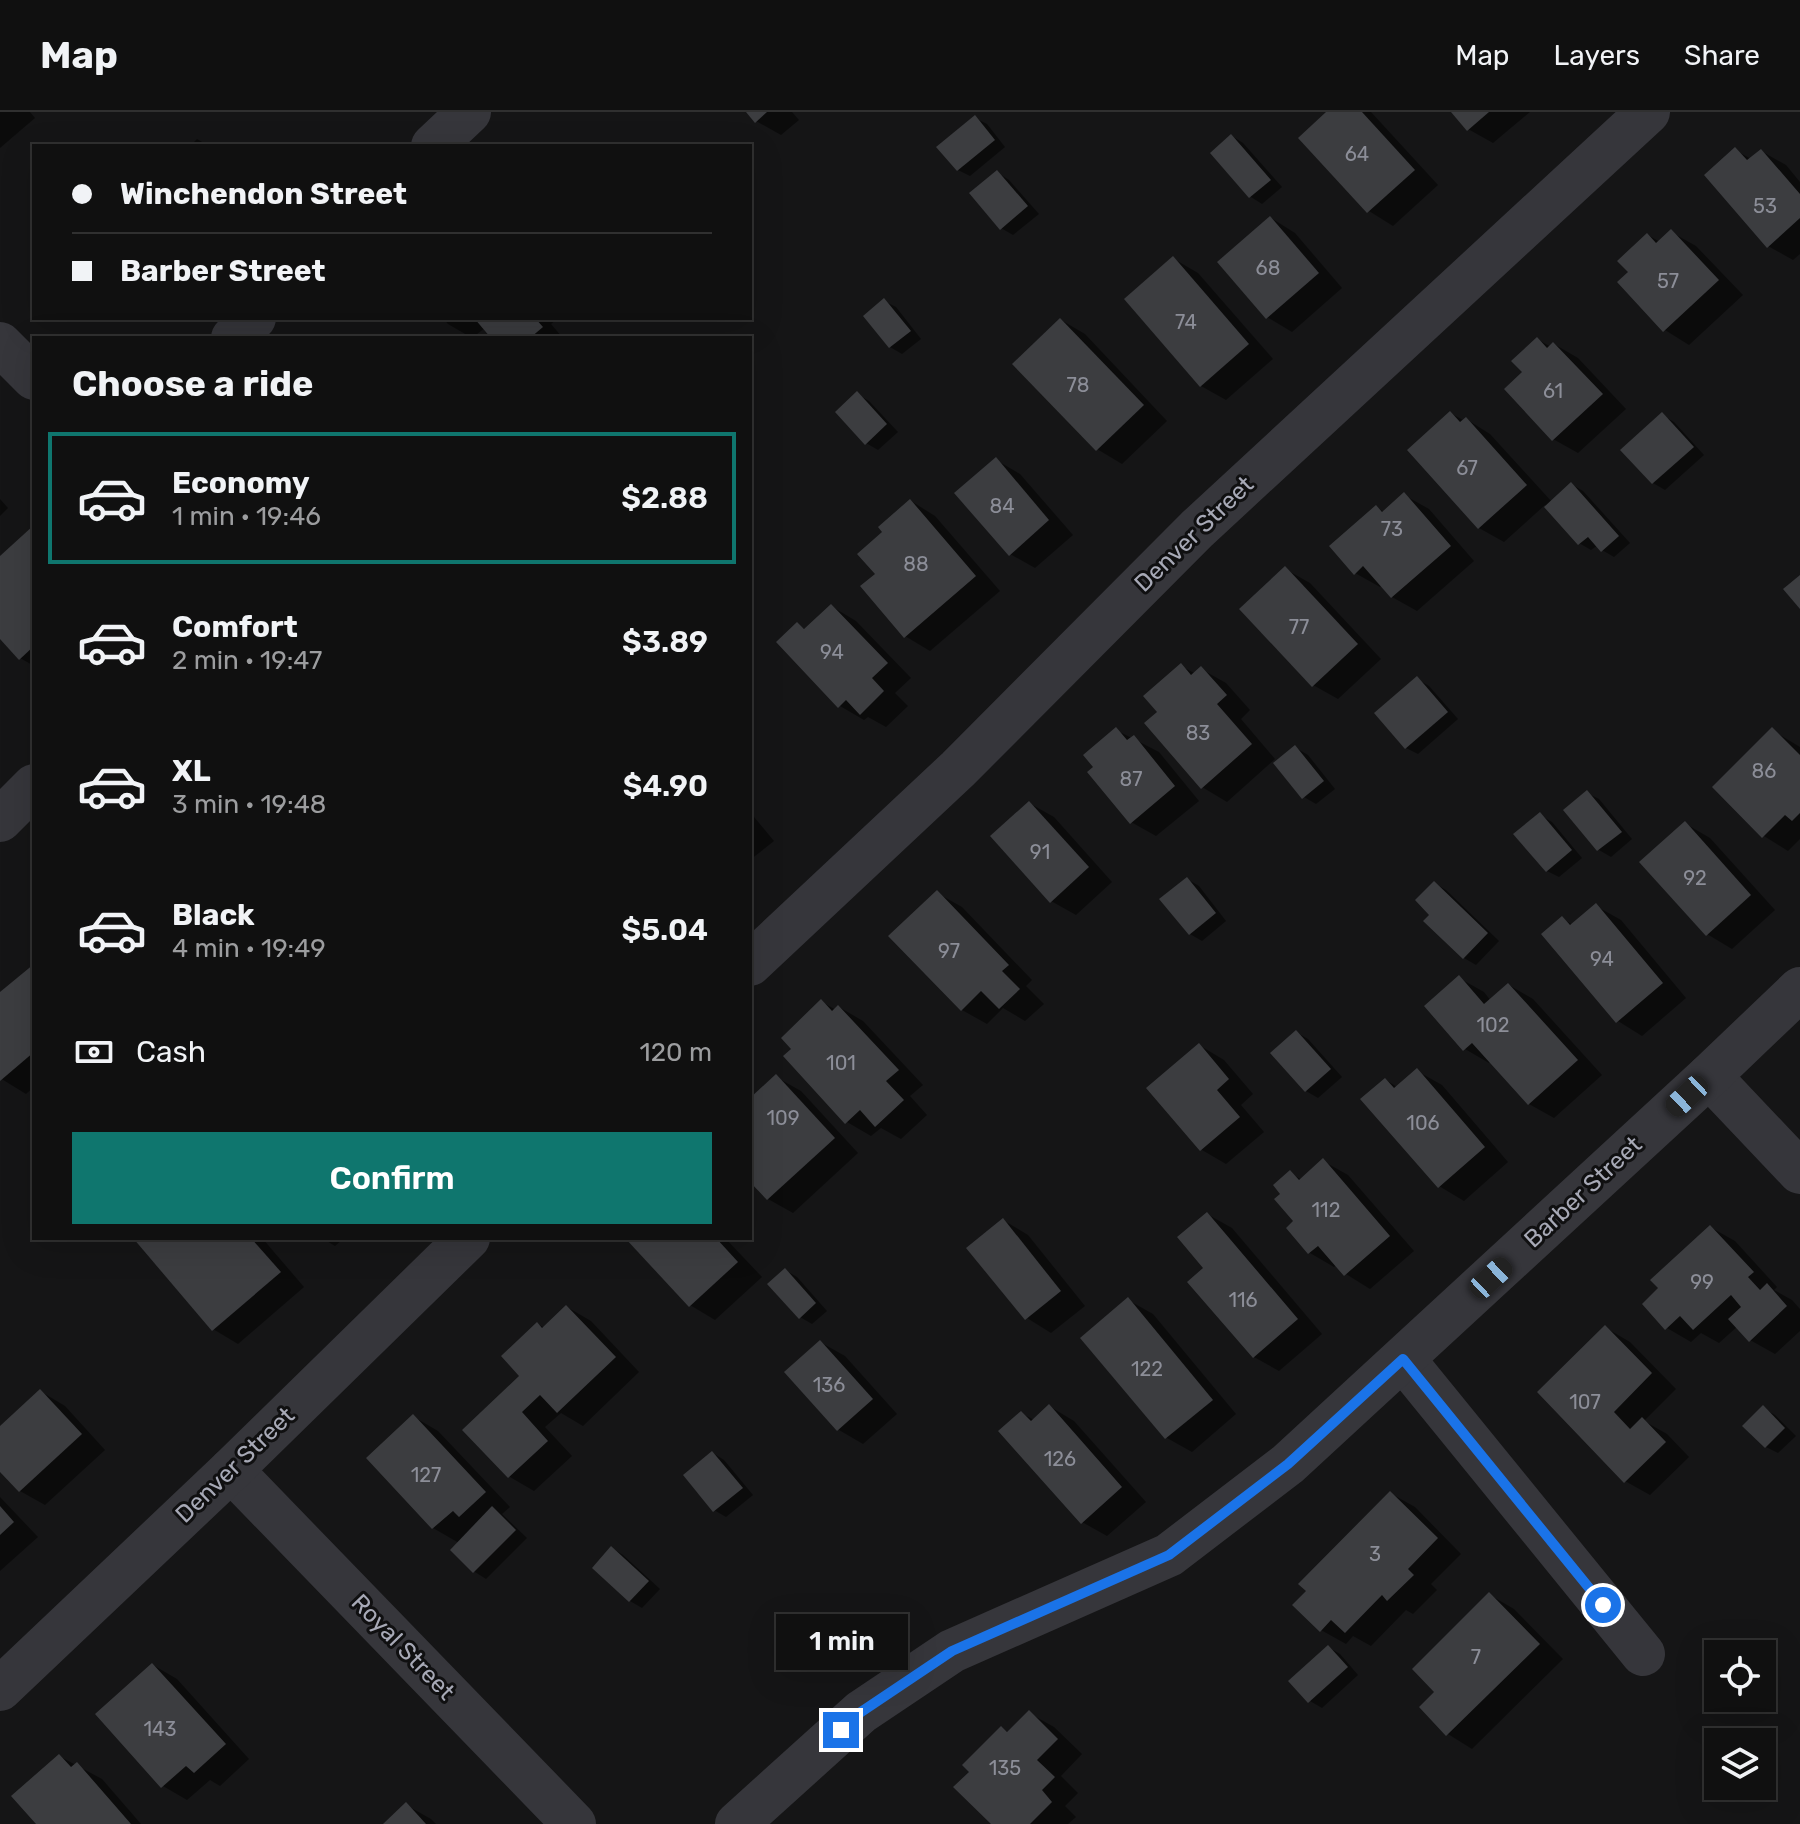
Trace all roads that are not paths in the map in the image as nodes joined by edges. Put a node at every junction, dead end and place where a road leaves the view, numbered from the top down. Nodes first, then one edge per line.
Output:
1 (469, 112) edge
2 (1648, 112) edge
3 (435, 144) edge
4 (252, 320) edge
5 (235, 336) edge
6 (0, 344) edge
7 (32, 376) edge
8 (32, 788) edge
9 (0, 820) edge
10 (752, 962) edge
11 (1800, 989) edge
12 (1709, 1076) junction
13 (1800, 1172) edge
14 (466, 1240) edge
15 (1403, 1359) junction
16 (231, 1470) junction
17 (1643, 1654) dead end
18 (0, 1689) edge
19 (574, 1824) edge
20 (737, 1824) edge

1 - 3 street
2 - 10 street, Denver Street
4 - 5 street
6 - 7 street
8 - 9 street
11 - 12 street, Barber Street
12 - 13 street
12 - 15 street, Barber Street
14 - 16 street, Denver Street
15 - 17 street
15 - 20 street, Barber Street
16 - 18 street, Denver Street
16 - 19 street, Royal Street

